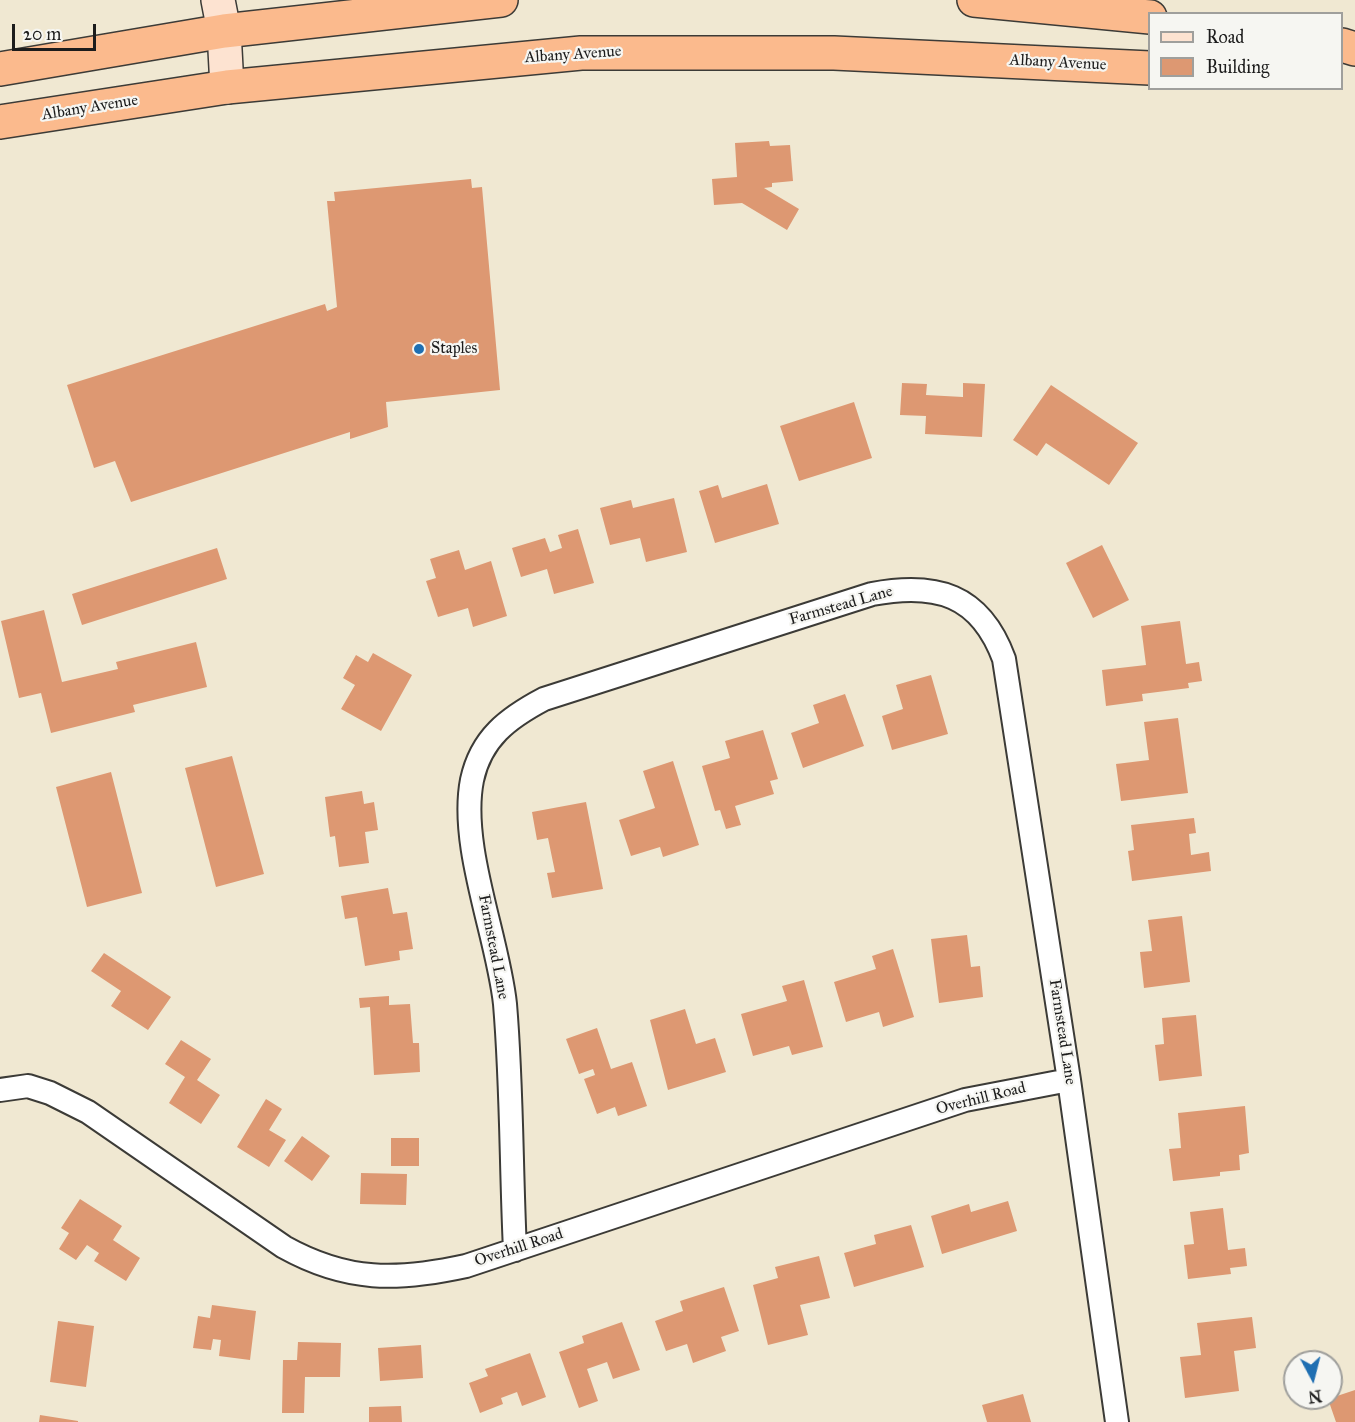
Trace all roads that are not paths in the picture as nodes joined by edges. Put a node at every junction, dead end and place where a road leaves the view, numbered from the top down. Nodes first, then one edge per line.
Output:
1 (501, 0) edge
2 (974, 0) edge
3 (221, 15) edge
4 (1148, 17) edge
5 (1148, 68) edge
6 (0, 69) edge
7 (227, 87) junction
8 (0, 122) edge
9 (1069, 1080) junction
10 (0, 1090) edge
11 (515, 1250) junction
12 (1117, 1422) edge

1 - 3 highway
2 - 4 highway
3 - 6 highway
3 - 7 street
5 - 7 highway, Albany Avenue
7 - 8 highway, Albany Avenue
9 - 11 street, Overhill Road
9 - 11 street, Farmstead Lane
9 - 12 street, Farmstead Lane
10 - 11 street, Overhill Road

